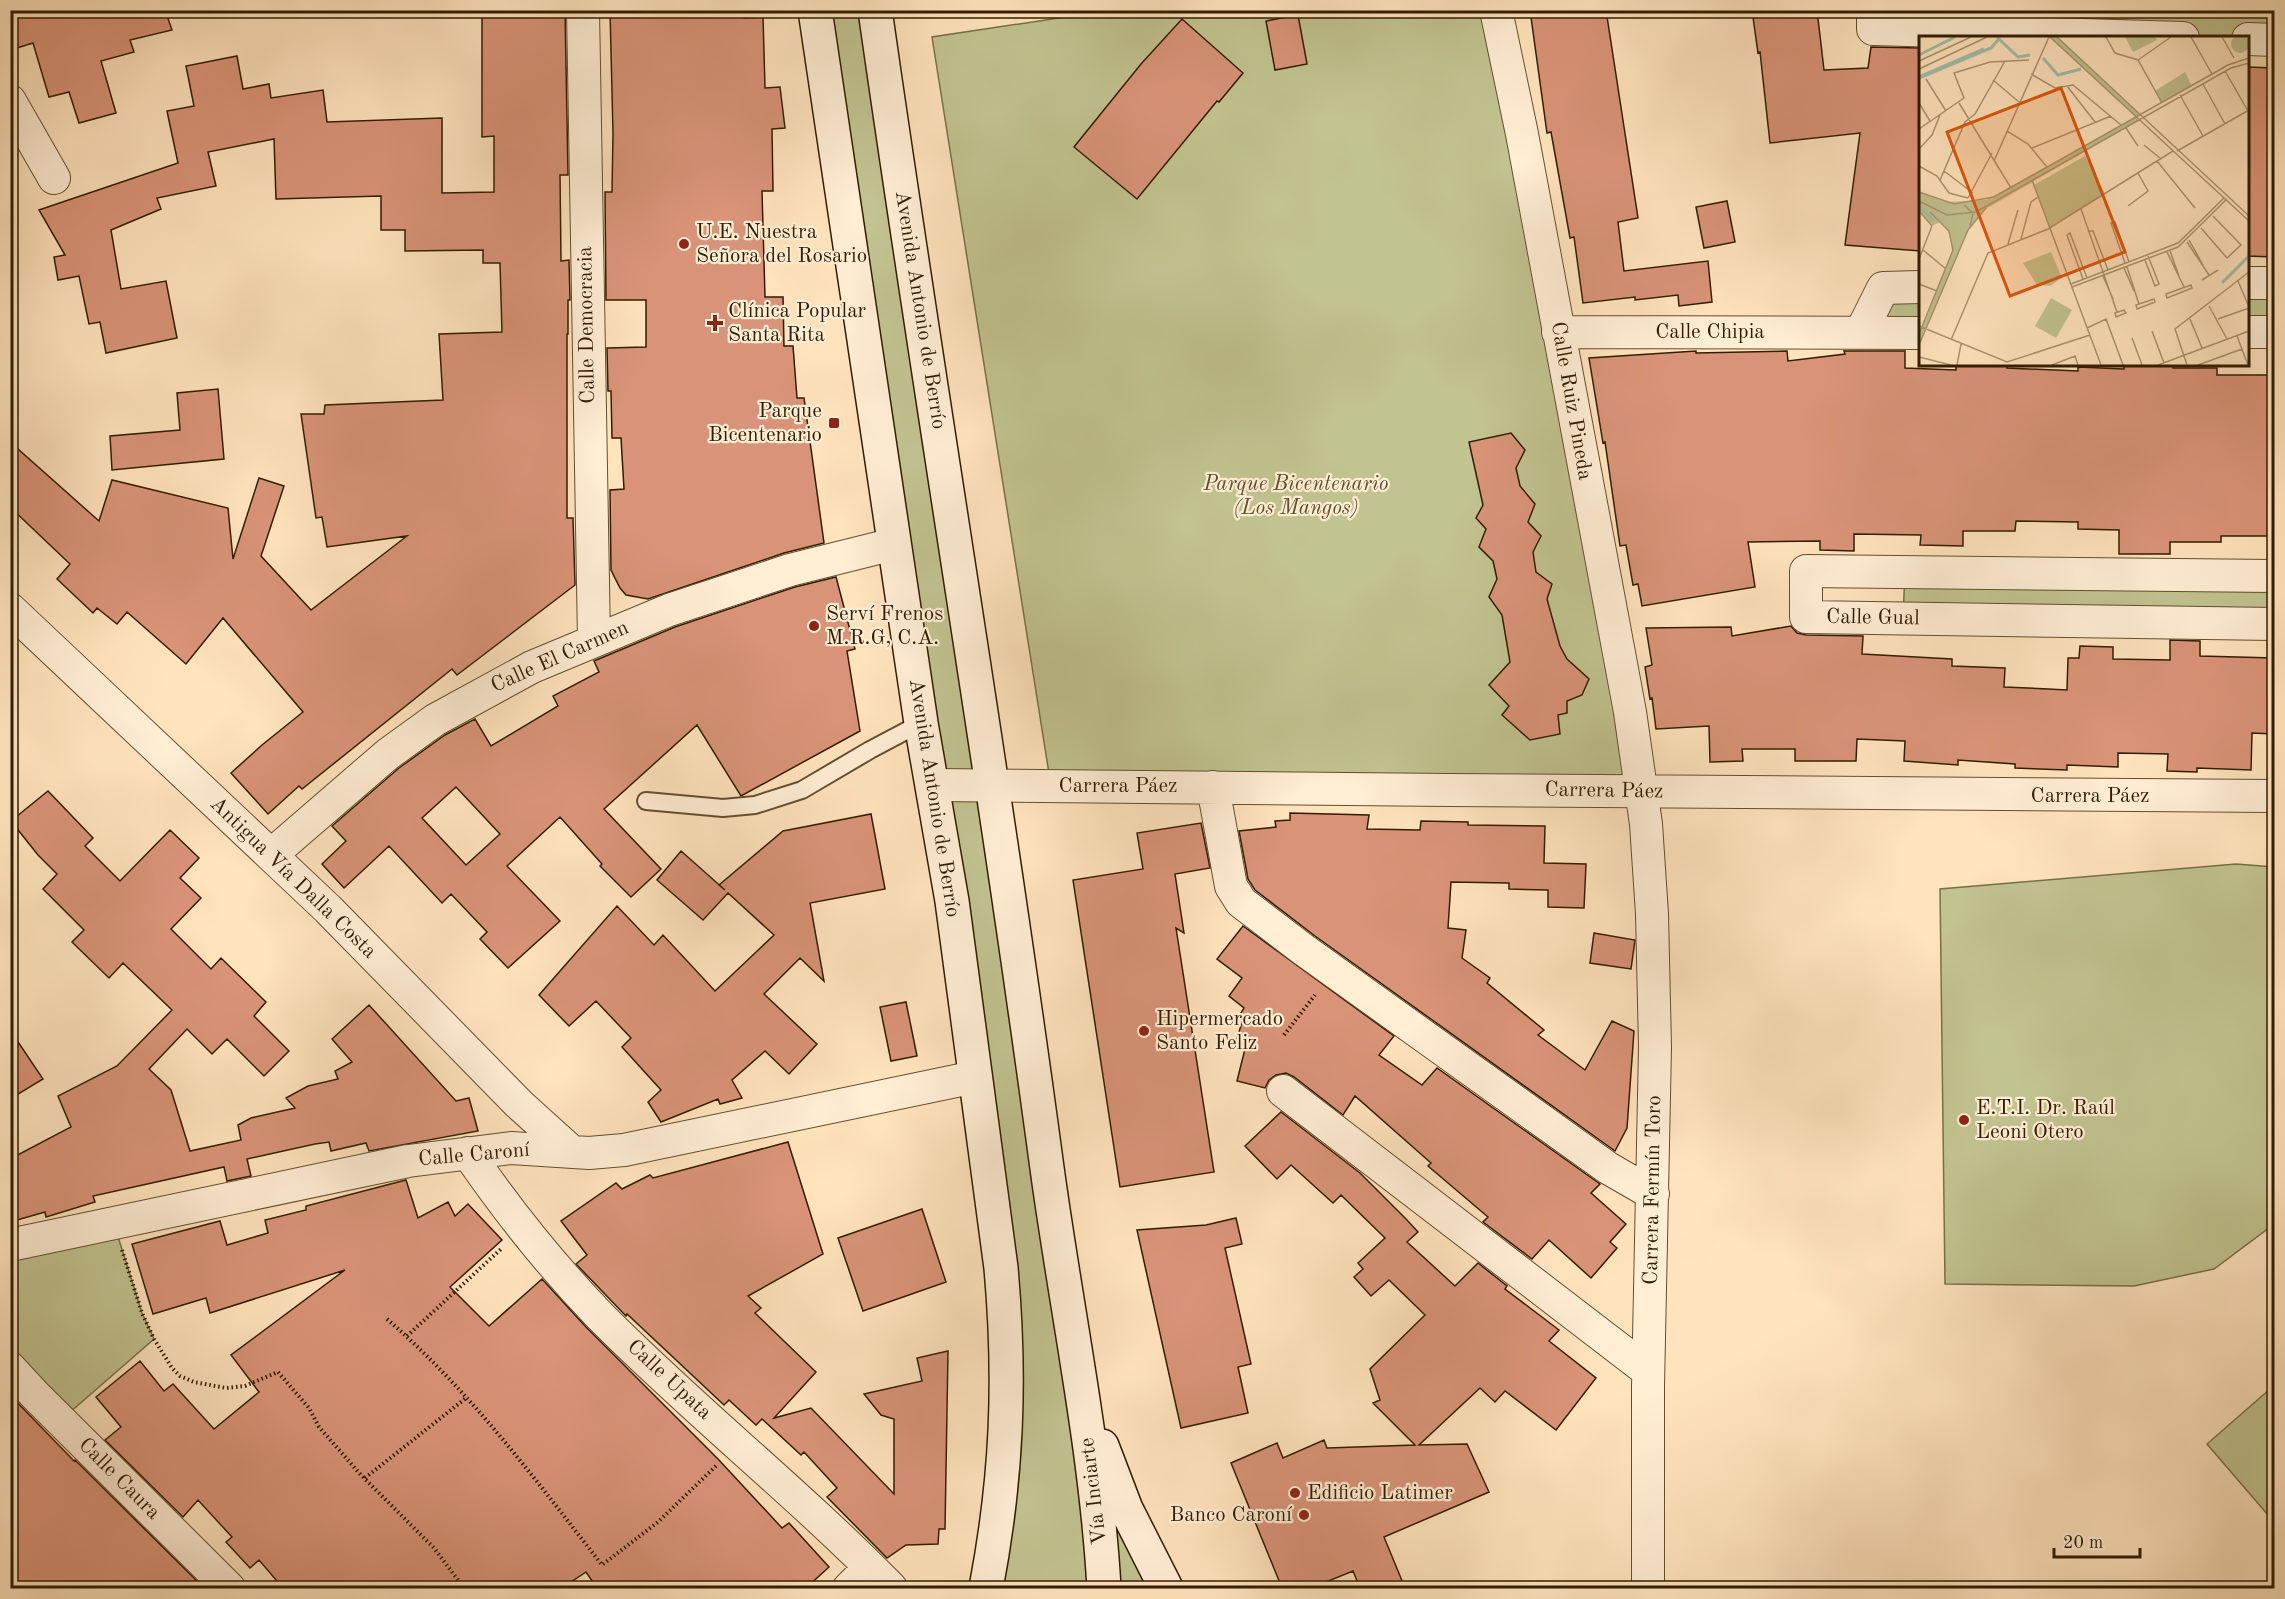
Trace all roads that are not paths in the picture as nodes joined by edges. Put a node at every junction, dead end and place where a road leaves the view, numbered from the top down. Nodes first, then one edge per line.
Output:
1 (583, 10) edge
2 (814, 10) edge
3 (875, 10) edge
4 (1496, 10) edge
5 (1873, 10) edge
6 (2114, 36) edge
7 (2249, 39) edge
8 (2274, 40) edge
9 (10, 101) edge
10 (54, 178) dead end
11 (2249, 283) edge
12 (2274, 283) edge
13 (1919, 287) edge
14 (1558, 332) junction
15 (1861, 332) junction
16 (2249, 332) edge
17 (2274, 332) edge
18 (1919, 333) edge
19 (894, 544) junction
20 (2274, 576) edge
21 (10, 609) edge
22 (2274, 624) edge
23 (594, 640) junction
24 (921, 723) junction
25 (933, 785) junction
26 (993, 786) junction
27 (1213, 787) junction
28 (1641, 792) junction
29 (2274, 796) edge
30 (646, 801) dead end
31 (271, 855) junction
32 (975, 1077) junction
33 (1283, 1091) dead end
34 (572, 1151) junction
35 (468, 1153) junction
36 (1653, 1194) junction
37 (10, 1245) edge
38 (10, 1368) edge
39 (1648, 1371) junction
40 (1082, 1394) junction
41 (870, 1581) edge
42 (229, 1588) edge
43 (986, 1588) edge
44 (1104, 1588) edge
45 (1166, 1588) edge
46 (1648, 1588) edge

1 - 23 street, Calle Democracia
2 - 19 street, Avenida Antonio de Berrío
3 - 26 street, Avenida Antonio de Berrío
4 - 14 street, Calle Ruiz Pineda
5 - 6 street
7 - 8 street
9 - 10 street
11 - 12 street
13 - 15 street
14 - 15 street, Calle Chipia
14 - 28 street, Calle Ruiz Pineda
15 - 18 street, Calle Chipia
16 - 17 street
19 - 23 street, Calle El Carmen
19 - 24 street, Avenida Antonio de Berrío
20 - 22 street, Calle Gual
21 - 31 street, Antigua Vía Dalla Costa
23 - 31 street, Calle El Carmen
24 - 25 street, Avenida Antonio de Berrío
24 - 30 lane
25 - 26 street, Carrera Páez
25 - 32 street, Avenida Antonio de Berrío
26 - 27 street, Carrera Páez
26 - 40 street, Avenida Antonio de Berrío
27 - 28 street, Carrera Páez
27 - 36 street
28 - 29 street, Carrera Páez
28 - 36 street, Carrera Fermín Toro
31 - 34 street, Antigua Vía Dalla Costa
32 - 34 street, Calle Caroní
32 - 43 street, Avenida Antonio de Berrío
33 - 39 street
34 - 35 street, Calle Caroní
35 - 37 street, Calle Caroní
35 - 41 street, Calle Upata
36 - 39 street, Carrera Fermín Toro
38 - 42 street, Calle Caura
39 - 46 street, Carrera Fermín Toro
40 - 44 street, Vía Inciarte
40 - 45 street

